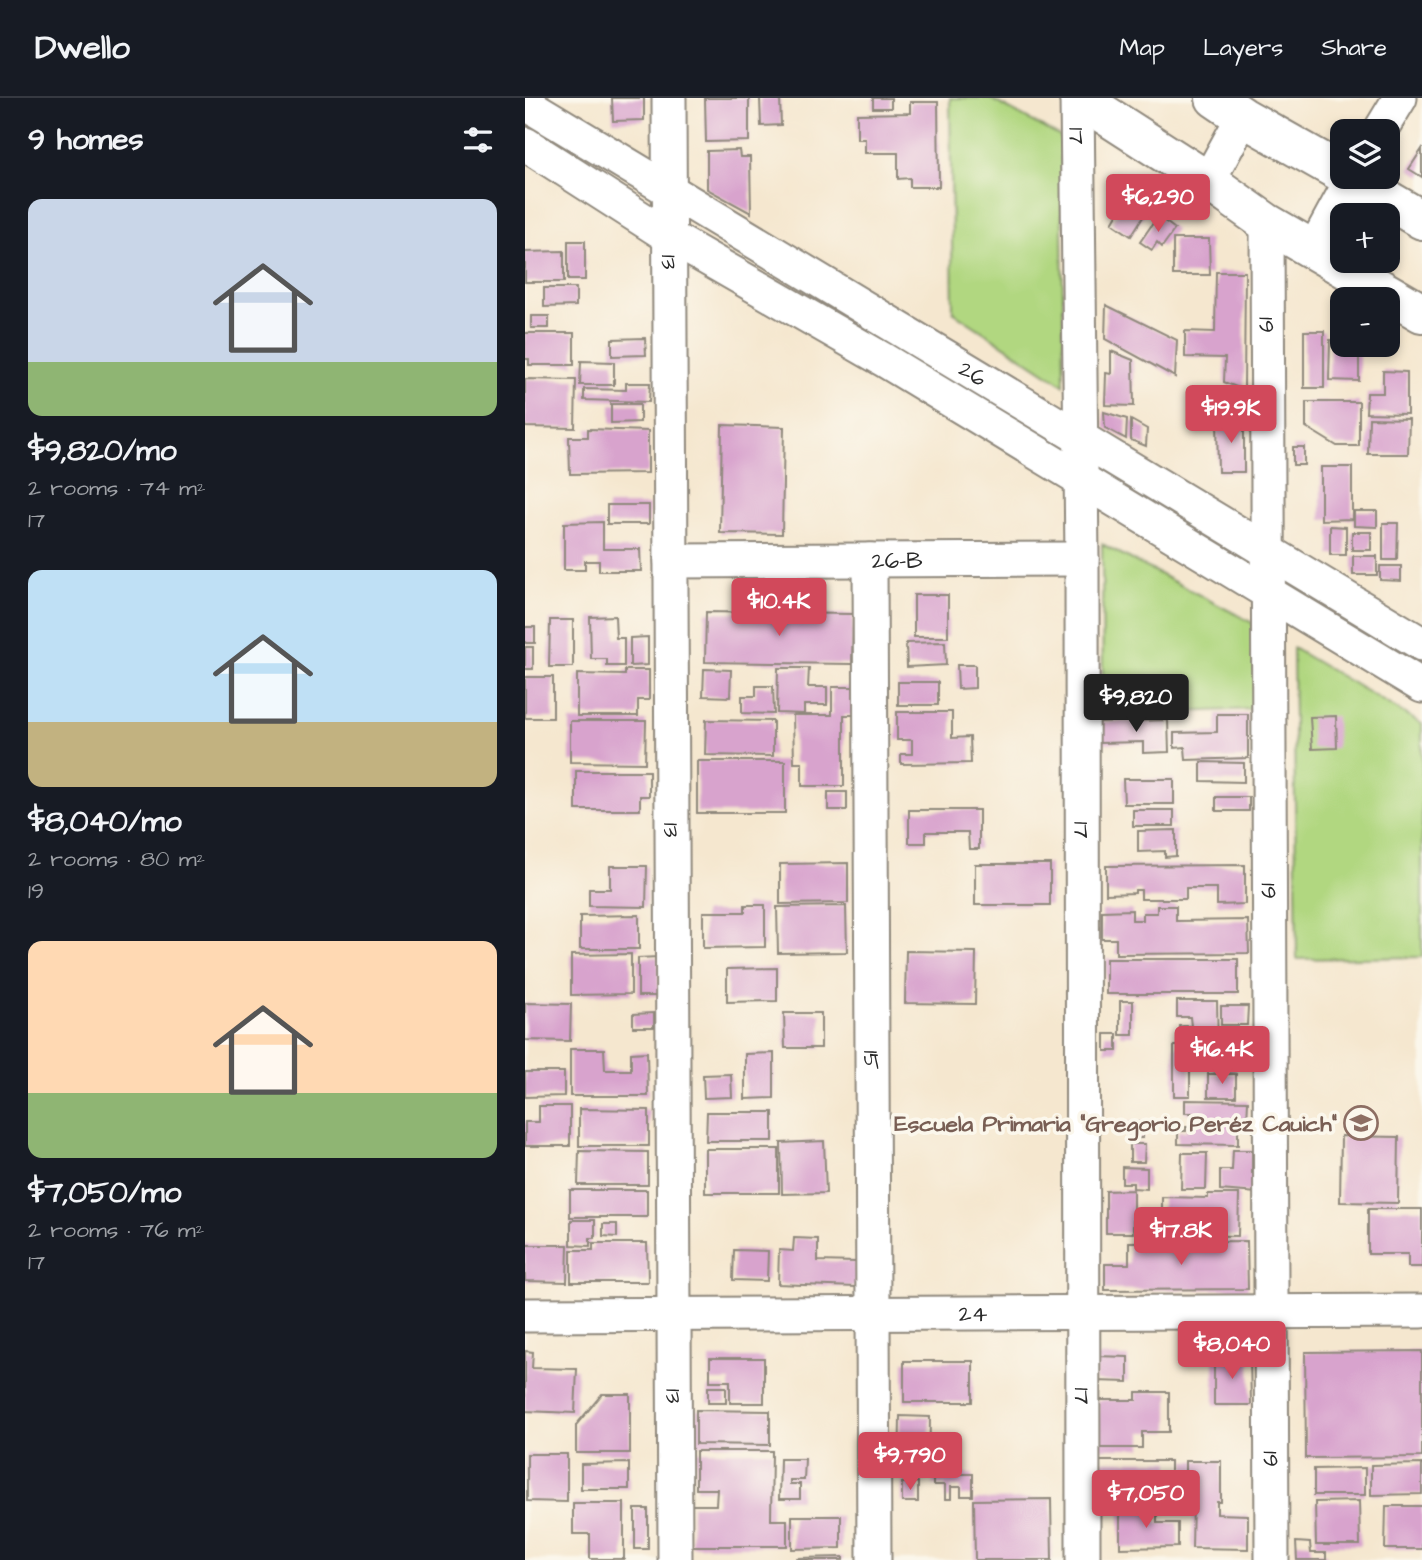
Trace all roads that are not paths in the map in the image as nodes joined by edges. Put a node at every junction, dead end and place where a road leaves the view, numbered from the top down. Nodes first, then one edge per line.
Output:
1 (669, 98) edge
2 (1078, 98) edge
3 (1400, 98) edge
4 (525, 103) edge
5 (1229, 107) edge
6 (1387, 119) edge
7 (525, 144) edge
8 (1330, 165) edge
9 (1208, 181) junction
10 (1343, 189) edge
11 (1371, 189) edge
12 (670, 191) junction
13 (1422, 220) edge
14 (1267, 223) junction
15 (670, 237) junction
16 (1314, 249) junction
17 (1422, 313) edge
18 (1080, 438) junction
19 (1080, 478) junction
20 (1268, 552) junction
21 (1081, 559) junction
22 (870, 560) junction
23 (671, 561) junction
24 (1268, 592) junction
25 (1422, 644) edge
26 (1422, 686) edge
27 (1422, 1311) edge
28 (1271, 1312) junction
29 (1083, 1313) junction
30 (674, 1314) junction
31 (873, 1314) junction
32 (525, 1315) edge
33 (675, 1560) edge
34 (874, 1560) edge
35 (1083, 1560) edge
36 (1272, 1560) edge

1 - 12 street, 13
2 - 9 street
2 - 18 street, 17
3 - 6 street
4 - 12 street, 26
5 - 8 street
5 - 9 street
7 - 15 street
9 - 14 street
10 - 16 street
11 - 13 street
12 - 15 street, 13
12 - 18 street, 26
14 - 16 street
14 - 20 street, 19
15 - 19 street
15 - 23 street, 13
16 - 17 street
18 - 19 street, 17
18 - 20 street, 26
19 - 21 street, 17
19 - 24 street
20 - 24 street, 19
20 - 25 street, 26
21 - 22 street, 26-B
21 - 29 street, 17
22 - 23 street, 26-B
22 - 31 street, 15
23 - 30 street, 13
24 - 26 street
24 - 28 street, 19
27 - 28 street, 24
28 - 29 street, 24
28 - 36 street, 19
29 - 31 street, 24
29 - 35 street, 17
30 - 31 street, 24
30 - 32 street, 24
30 - 33 street, 13
31 - 34 street, 15

